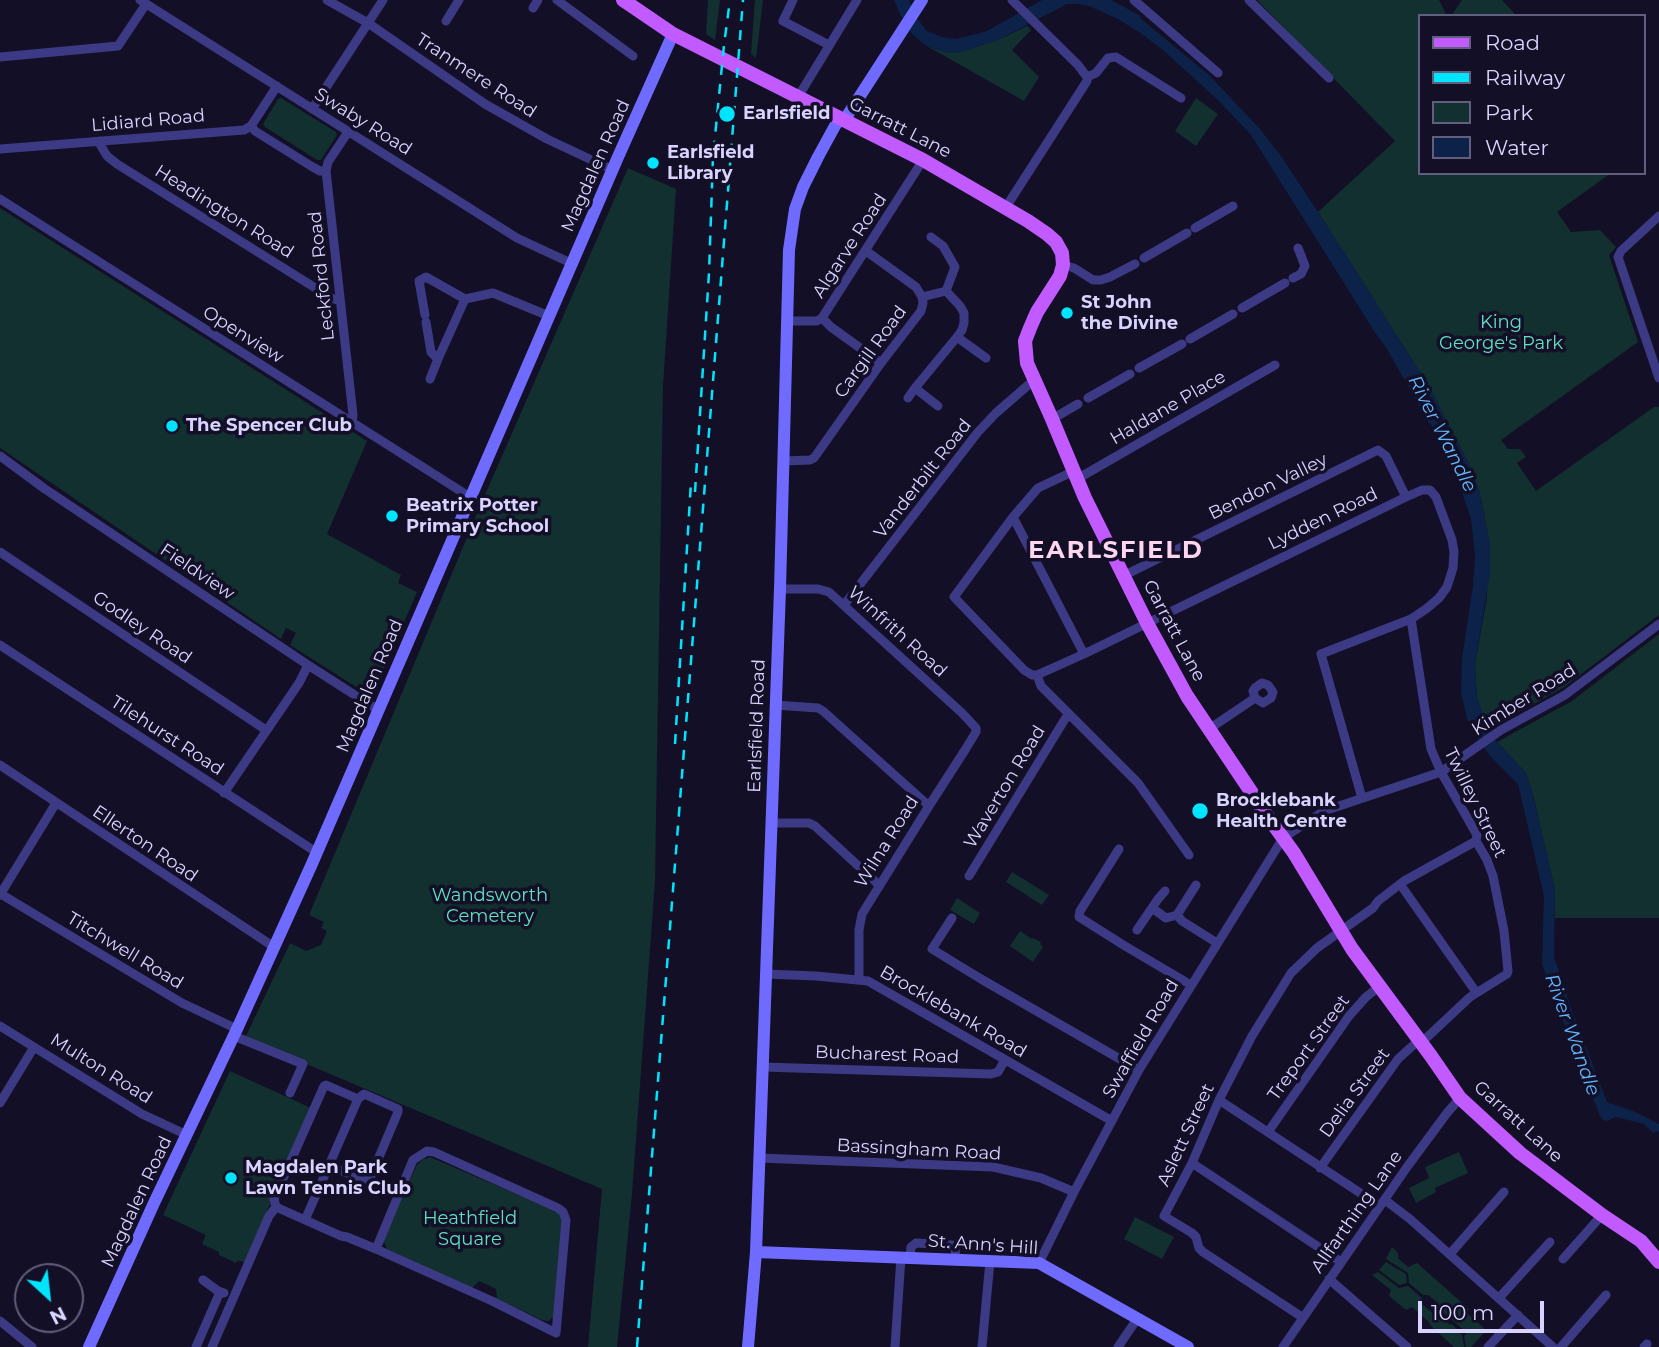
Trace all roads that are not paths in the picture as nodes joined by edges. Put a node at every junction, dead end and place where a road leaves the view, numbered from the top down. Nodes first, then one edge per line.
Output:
1 (327, 0) edge
2 (383, 0) edge
3 (459, 0) edge
4 (557, 0) edge
5 (623, 0) edge
6 (793, 0) edge
7 (858, 0) edge
8 (1134, 0) edge
9 (1249, 0) edge
10 (143, 2) edge
11 (1016, 3) edge
12 (918, 4) edge
13 (446, 21) dead end
14 (368, 23) junction
15 (673, 34) junction
16 (829, 44) junction
17 (633, 56) dead end
18 (0, 57) edge
19 (1217, 74) dead end
20 (1087, 77) junction
21 (1329, 78) dead end
22 (277, 86) junction
23 (798, 97) junction
24 (1181, 98) dead end
25 (312, 109) junction
26 (842, 119) junction
27 (251, 126) junction
28 (348, 132) junction
29 (100, 141) junction
30 (0, 149) edge
31 (923, 160) junction
32 (613, 170) junction
33 (326, 171) junction
34 (0, 199) edge
35 (1233, 206) dead end
36 (1006, 207) junction
37 (1659, 216) edge
38 (931, 237) dead end
39 (1298, 248) dead end
40 (866, 251) junction
41 (1144, 258) dead end
42 (573, 264) junction
43 (1135, 264) dead end
44 (1063, 265) junction
45 (946, 291) junction
46 (922, 298) junction
47 (465, 299) junction
48 (340, 300) junction
49 (1242, 308) dead end
50 (1233, 314) dead end
51 (549, 316) junction
52 (822, 318) junction
53 (787, 321) junction
54 (957, 337) junction
55 (986, 358) dead end
56 (438, 359) junction
57 (881, 363) junction
58 (1275, 365) dead end
59 (1659, 378) edge
60 (430, 379) dead end
61 (1034, 380) junction
62 (915, 388) junction
63 (908, 398) dead end
64 (1088, 398) dead end
65 (1078, 404) dead end
66 (937, 406) dead end
67 (1052, 419) junction
68 (352, 423) junction
69 (1, 460) edge
70 (784, 460) junction
71 (1076, 475) junction
72 (1406, 496) junction
73 (470, 497) junction
74 (1013, 517) junction
75 (0, 552) edge
76 (1123, 576) junction
77 (780, 589) junction
78 (844, 605) junction
79 (1411, 619) junction
80 (1147, 623) junction
81 (1659, 624) edge
82 (0, 645) edge
83 (1084, 654) junction
84 (308, 665) junction
85 (1037, 675) junction
86 (1255, 698) dead end
87 (775, 705) junction
88 (379, 709) junction
89 (1069, 715) junction
90 (1209, 729) junction
91 (266, 730) junction
92 (976, 732) joint
93 (0, 765) edge
94 (1441, 772) junction
95 (224, 793) junction
96 (1362, 797) junction
97 (56, 803) junction
98 (929, 806) junction
99 (771, 823) junction
100 (1283, 838) junction
101 (1476, 841) junction
102 (1119, 849) dead end
103 (316, 852) junction
104 (1189, 855) dead end
105 (968, 876) dead end
106 (1400, 884) junction
107 (878, 885) junction
108 (1196, 885) dead end
109 (1165, 891) dead end
110 (0, 894) edge
111 (1152, 908) junction
112 (1177, 915) junction
113 (952, 918) dead end
114 (1137, 930) dead end
115 (1340, 931) junction
116 (1217, 943) junction
117 (274, 947) junction
118 (765, 974) junction
119 (859, 979) junction
120 (1191, 985) junction
121 (1380, 986) junction
122 (1476, 992) junction
123 (0, 1026) edge
124 (235, 1033) junction
125 (1420, 1042) junction
126 (34, 1046) junction
127 (1005, 1060) junction
128 (762, 1067) junction
129 (1139, 1070) junction
130 (290, 1093) dead end
131 (1460, 1098) junction
132 (358, 1099) junction
133 (1219, 1100) junction
134 (0, 1103) edge
135 (1112, 1121) junction
136 (1268, 1132) junction
137 (187, 1135) junction
138 (759, 1158) junction
139 (1192, 1163) junction
140 (329, 1165) junction
141 (1320, 1168) junction
142 (1074, 1192) junction
143 (1504, 1192) dead end
144 (1382, 1203) junction
145 (276, 1207) junction
146 (1602, 1216) junction
147 (305, 1220) junction
148 (1550, 1242) dead end
149 (376, 1249) junction
150 (756, 1252) junction
151 (1450, 1254) junction
152 (905, 1257) junction
153 (1563, 1258) dead end
154 (990, 1261) junction
155 (1341, 1262) junction
156 (1659, 1262) edge
157 (1039, 1263) junction
158 (1329, 1279) junction
159 (203, 1280) dead end
160 (1606, 1295) dead end
161 (1499, 1298) junction
162 (1518, 1315) junction
163 (1302, 1317) junction
164 (1137, 1319) junction
165 (0, 1321) edge
166 (1286, 1346) edge
167 (32, 1347) edge
168 (89, 1347) edge
169 (196, 1347) edge
170 (212, 1347) edge
171 (748, 1347) edge
172 (895, 1347) edge
173 (983, 1347) edge
174 (1118, 1347) edge
175 (1188, 1347) edge
176 (1408, 1347) edge
177 (1488, 1347) edge
178 (1553, 1347) edge
179 (1561, 1347) edge

1 - 14 street, Tranmere Road
2 - 14 street
3 - 13 street
4 - 17 street
5 - 15 main road, Garratt Lane
6 - 16 street
7 - 16 street
8 - 19 street
9 - 21 street
10 - 18 street
10 - 22 street, Swaby Road
11 - 20 street
12 - 26 street, Earlsfield Road
14 - 25 street
14 - 32 street, Tranmere Road
15 - 23 main road, Garratt Lane
15 - 32 street, Magdalen Road
16 - 23 street
20 - 24 street
20 - 36 street
22 - 25 street, Swaby Road
22 - 27 street
23 - 26 main road, Garratt Lane
25 - 28 street, Swaby Road
26 - 31 main road, Garratt Lane
26 - 53 street, Earlsfield Road
27 - 29 street, Lidiard Road
27 - 33 street
28 - 33 street
28 - 42 street, Swaby Road
29 - 30 street, Lidiard Road
29 - 48 street, Headington Road
31 - 36 main road, Garratt Lane
31 - 40 street, Algarve Road
32 - 42 street, Magdalen Road
33 - 48 street, Leckford Road
34 - 68 street, Openview
35 - 41 street
36 - 44 main road, Garratt Lane
37 - 59 street
38 - 45 street
39 - 49 street
40 - 46 street, Cargill Road
40 - 52 street, Algarve Road
42 - 51 street, Magdalen Road
43 - 44 street
44 - 61 main road, Garratt Lane
45 - 46 street
45 - 54 street
46 - 57 street, Cargill Road
47 - 51 street
47 - 56 street
47 - 56 street
48 - 68 street, Leckford Road
50 - 64 street
51 - 73 street, Magdalen Road
52 - 53 street, Algarve Road
52 - 57 street
53 - 70 street, Earlsfield Road
54 - 55 street
54 - 62 street
56 - 60 street
57 - 70 street, Cargill Road
58 - 71 street, Haldane Place
61 - 67 main road, Garratt Lane
61 - 78 street, Vanderbilt Road
62 - 63 street
62 - 66 street
65 - 67 street
67 - 71 main road, Garratt Lane
68 - 73 street, Openview
69 - 84 street, Fieldview
70 - 77 street, Earlsfield Road
71 - 74 street, Haldane Place
71 - 76 main road, Garratt Lane
72 - 76 street, Bendon Valley
72 - 79 street, Lydden Road
72 - 80 street, Lydden Road
73 - 88 street, Magdalen Road
74 - 83 street
74 - 85 street, Haldane Place
75 - 91 street, Godley Road
76 - 80 main road, Garratt Lane
77 - 78 street, Winfrith Road
77 - 87 street, Earlsfield Road
78 - 92 street, Winfrith Road
79 - 94 street, Twilley Street
79 - 96 street
80 - 83 street, Lydden Road
80 - 90 main road, Garratt Lane
81 - 94 street, Kimber Road
82 - 95 street, Tilehurst Road
83 - 85 street, Lydden Road
84 - 88 street, Fieldview
84 - 91 street
85 - 89 street
86 - 90 street
87 - 98 street
87 - 99 street, Earlsfield Road
88 - 103 street, Magdalen Road
89 - 104 street
89 - 105 street, Waverton Road
90 - 100 main road, Garratt Lane
91 - 95 street
92 - 98 street, Wilna Road
93 - 97 street, Ellerton Road
94 - 96 street, Kimber Road
94 - 101 street, Twilley Street
95 - 103 street, Tilehurst Road
96 - 100 street, Kimber Road
97 - 110 street
97 - 117 street, Ellerton Road
98 - 107 street, Wilna Road
99 - 107 street
99 - 118 street, Earlsfield Road
100 - 115 main road, Garratt Lane
100 - 116 street, Swaffield Road
101 - 106 street, Aslett Street
101 - 122 street, Twilley Street
102 - 120 street
103 - 117 street, Magdalen Road
106 - 115 street, Aslett Street
106 - 122 street
107 - 119 street, Wilna Road
108 - 112 street
109 - 111 street
110 - 124 street, Titchwell Road
111 - 112 street
111 - 114 street
112 - 116 street
113 - 129 street
115 - 121 main road, Garratt Lane
115 - 133 street, Aslett Street
116 - 120 street, Swaffield Road
117 - 124 street, Magdalen Road
118 - 119 street, Brocklebank Road
118 - 128 street, Earlsfield Road
119 - 127 street, Brocklebank Road
120 - 129 street, Swaffield Road
121 - 125 main road, Garratt Lane
121 - 136 street, Treport Street
122 - 125 street, Twilley Street
123 - 126 street, Multon Road
124 - 130 street, Titchwell Road
124 - 137 street, Magdalen Road
125 - 131 main road, Garratt Lane
125 - 141 street, Delia Street
126 - 134 street
126 - 137 street, Multon Road
127 - 128 street, Bucharest Road
127 - 135 street, Brocklebank Road
128 - 138 street, Earlsfield Road
129 - 135 street, Swaffield Road
131 - 144 street, Allfarthing Lane
131 - 146 main road, Garratt Lane
132 - 140 street
132 - 140 street
132 - 145 street
133 - 136 street
133 - 139 street, Aslett Street
135 - 142 street, Swaffield Road
136 - 141 street
137 - 168 street, Magdalen Road
138 - 142 street, Bassingham Road
138 - 150 street, Earlsfield Road
139 - 155 street
139 - 163 street, Aslett Street
140 - 147 street
141 - 144 street
142 - 157 street, Swaffield Road
143 - 151 street
144 - 151 street
144 - 155 street, Allfarthing Lane
145 - 147 street
145 - 170 street
146 - 153 street
146 - 156 main road, Garratt Lane
147 - 149 street
148 - 161 street
149 - 149 street
150 - 152 street, St. Ann's Hill
150 - 171 street, Earlsfield Road
151 - 161 street
152 - 154 street, St. Ann's Hill
152 - 172 street
154 - 157 street, St. Ann's Hill
154 - 173 street
155 - 158 street, Allfarthing Lane
157 - 164 street, St. Ann's Hill
158 - 163 street, Allfarthing Lane
158 - 176 street
159 - 169 street
160 - 179 street
161 - 162 street
162 - 177 street
162 - 178 street
163 - 166 street, Allfarthing Lane
164 - 174 street
164 - 175 street, St. Ann's Hill
165 - 167 street

